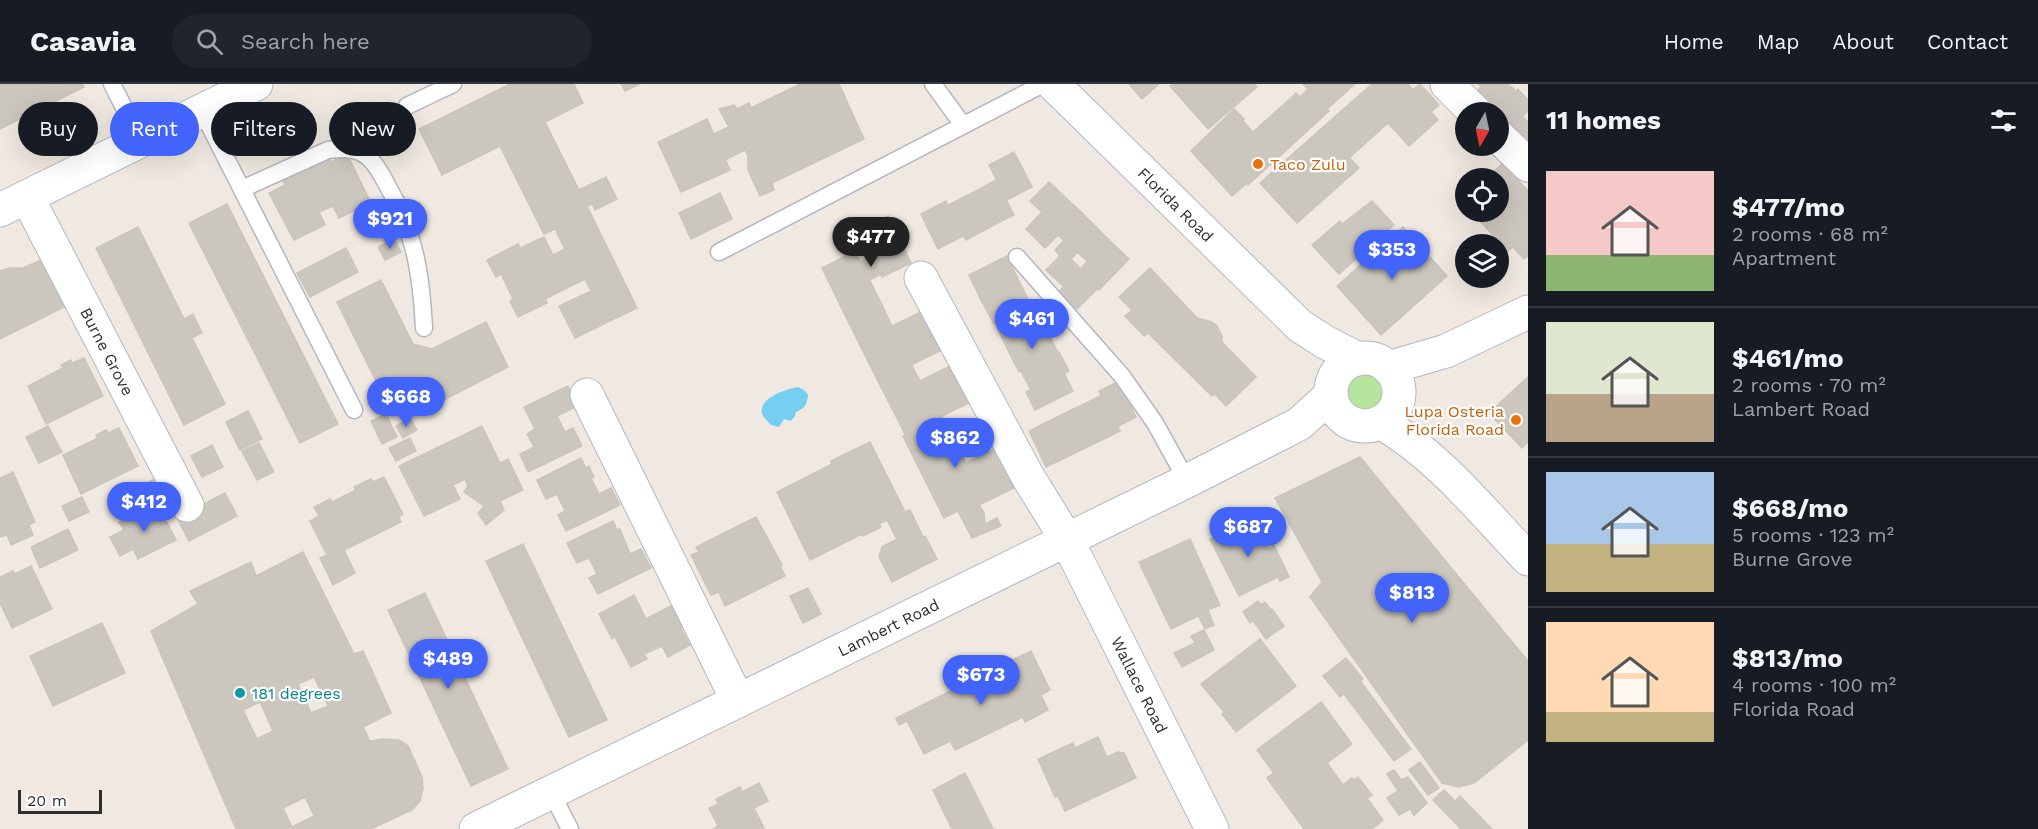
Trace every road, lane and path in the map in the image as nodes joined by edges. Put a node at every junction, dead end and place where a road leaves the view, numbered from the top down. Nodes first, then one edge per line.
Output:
1 (112, 84) edge
2 (256, 84) edge
3 (453, 84) edge
4 (933, 84) edge
5 (1043, 84) edge
6 (1053, 84) edge
7 (1447, 84) edge
8 (121, 102) edge
9 (415, 102) edge
10 (1465, 102) edge
11 (202, 111) junction
12 (199, 112) edge
13 (963, 125) junction
14 (1509, 147) edge
15 (111, 156) edge
16 (1528, 165) edge
17 (242, 189) junction
18 (13, 204) edge
19 (719, 252) dead end
20 (1017, 257) dead end
21 (921, 278) dead end
22 (1528, 312) edge
23 (1300, 326) junction
24 (424, 328) dead end
25 (1384, 389) junction
26 (587, 395) dead end
27 (1335, 399) junction
28 (354, 410) dead end
29 (1187, 482) junction
30 (187, 505) dead end
31 (1067, 540) junction
32 (1528, 559) edge
33 (738, 701) junction
34 (551, 792) junction
35 (476, 829) edge
36 (570, 829) edge
37 (1212, 829) edge

1 - 8 lane
2 - 11 street
3 - 9 lane
4 - 13 lane
5 - 13 lane
6 - 23 street, Florida Road
7 - 10 street
11 - 12 street
11 - 17 lane
13 - 19 lane
14 - 16 street
15 - 18 street
17 - 24 lane
17 - 28 lane
18 - 30 street, Burne Grove
20 - 29 lane
21 - 31 street, Wallace Road
22 - 25 street
23 - 25 street, Florida Road
23 - 27 street, Florida Road
25 - 27 street, Lambert Road
25 - 27 street
25 - 32 street, Florida Road
26 - 33 street
27 - 29 street, Lambert Road
29 - 31 street, Lambert Road
31 - 33 street, Lambert Road
31 - 37 street, Wallace Road
33 - 34 street, Lambert Road
34 - 35 street, Lambert Road
34 - 36 lane

